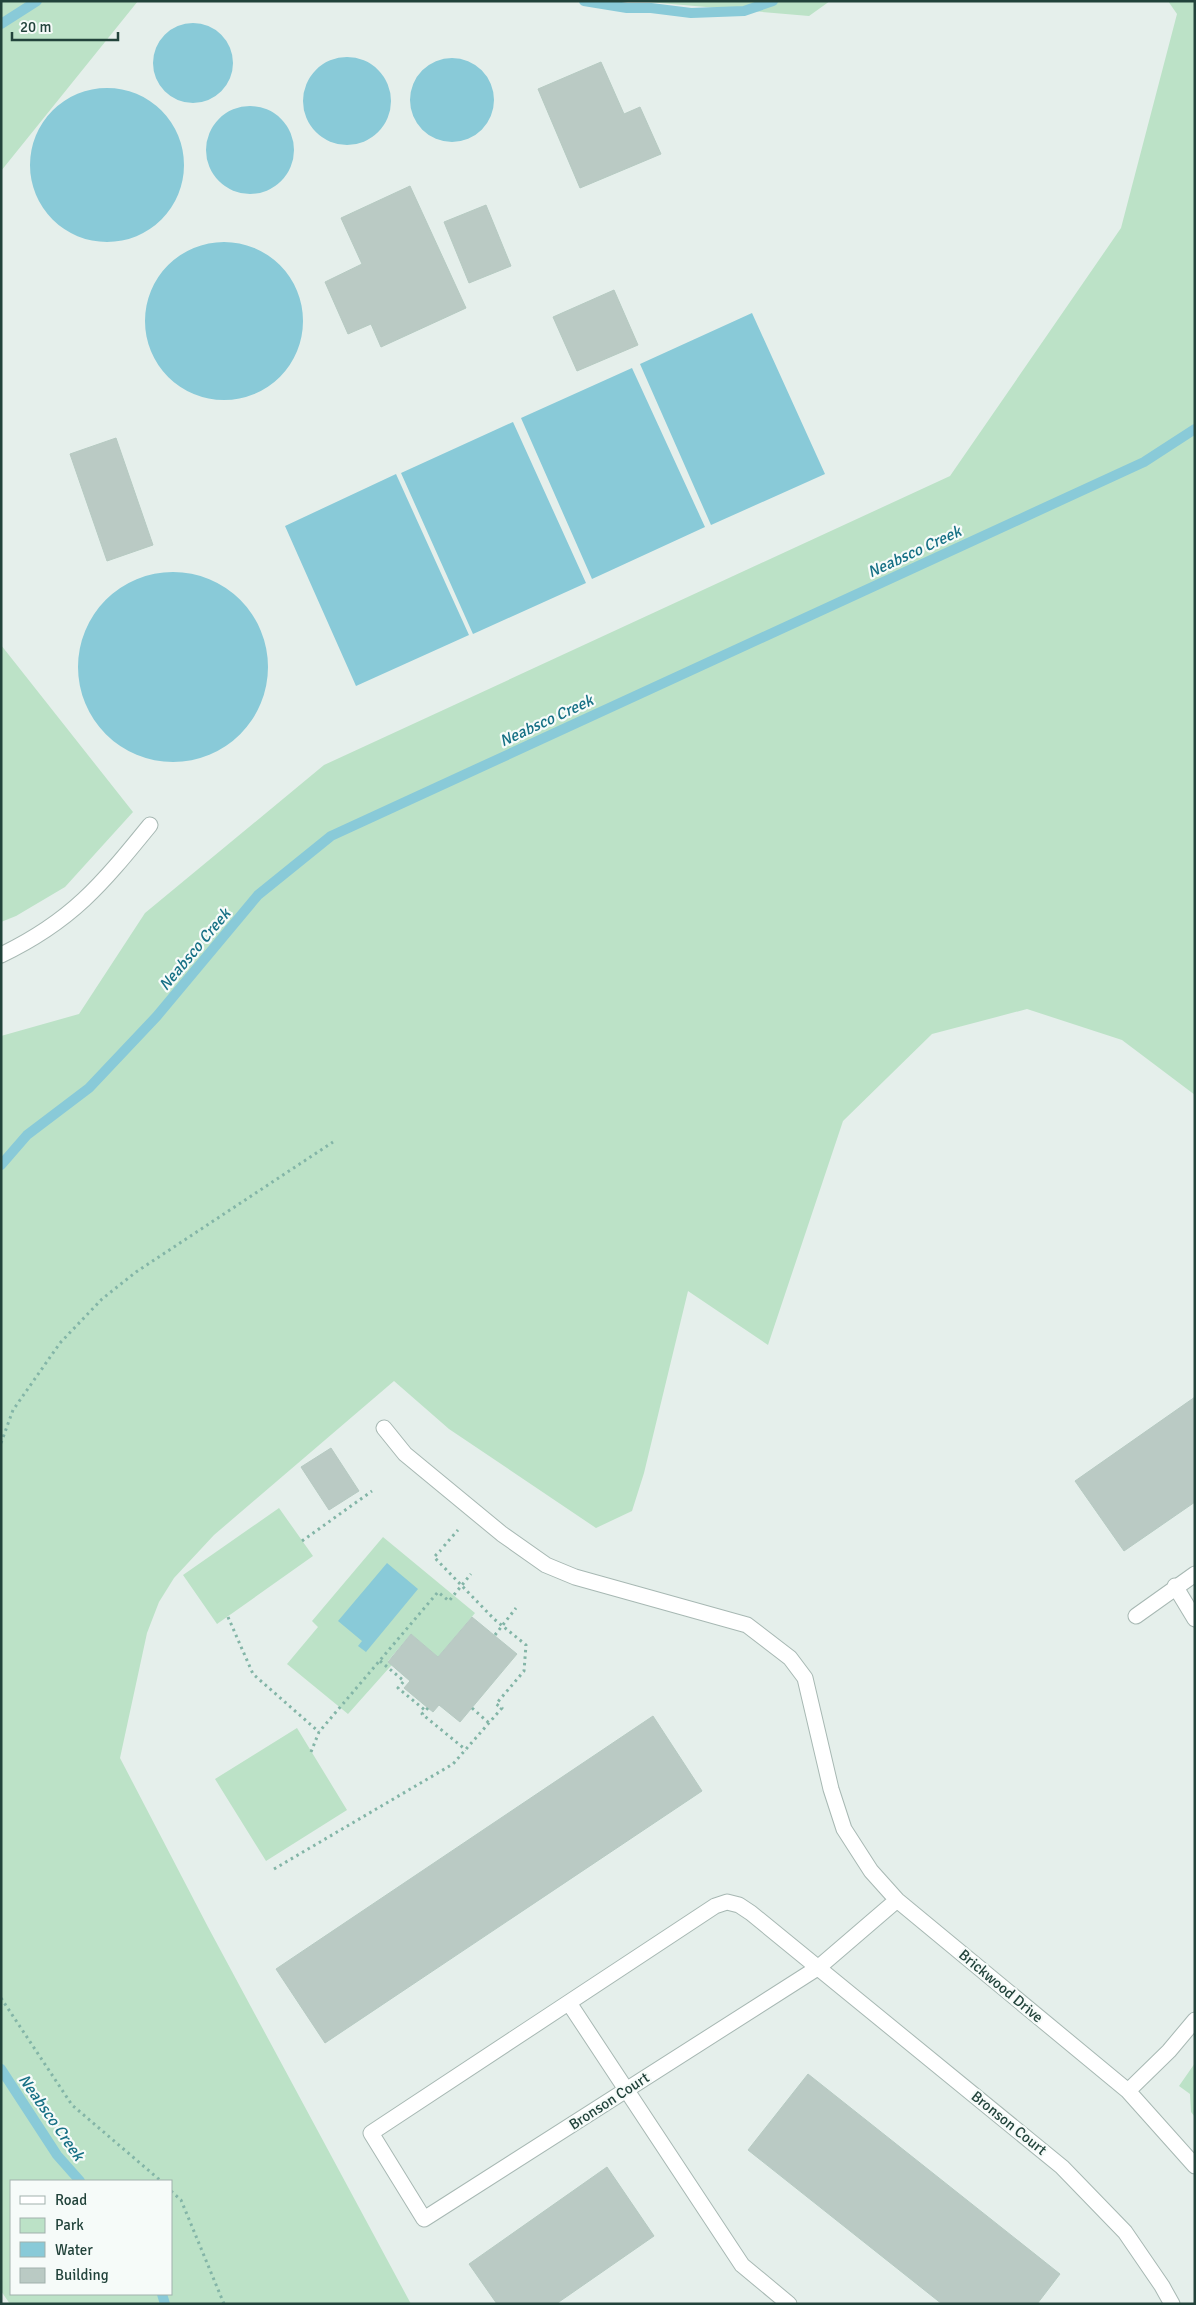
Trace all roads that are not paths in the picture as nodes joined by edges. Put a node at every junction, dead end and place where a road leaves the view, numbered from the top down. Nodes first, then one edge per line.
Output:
1 (150, 825) dead end
2 (1, 955) edge
3 (384, 1428) dead end
4 (1195, 1574) edge
5 (1175, 1586) junction
6 (1136, 1616) dead end
7 (1195, 1619) edge
8 (897, 1900) junction
9 (819, 1967) junction
10 (570, 2003) junction
11 (1195, 2020) edge
12 (626, 2089) junction
13 (1128, 2091) junction
14 (1195, 2166) edge
15 (789, 2304) edge
16 (1172, 2304) edge

1 - 2 street
3 - 8 street, Brickwood Drive
4 - 5 street
5 - 6 street
5 - 7 street
8 - 9 street, Bronson Court
8 - 13 street, Brickwood Drive
9 - 10 street
9 - 12 street, Bronson Court
9 - 16 street, Bronson Court
10 - 12 street
10 - 12 street, Bronson Court
11 - 13 street
12 - 15 street
13 - 14 street, Brickwood Drive

